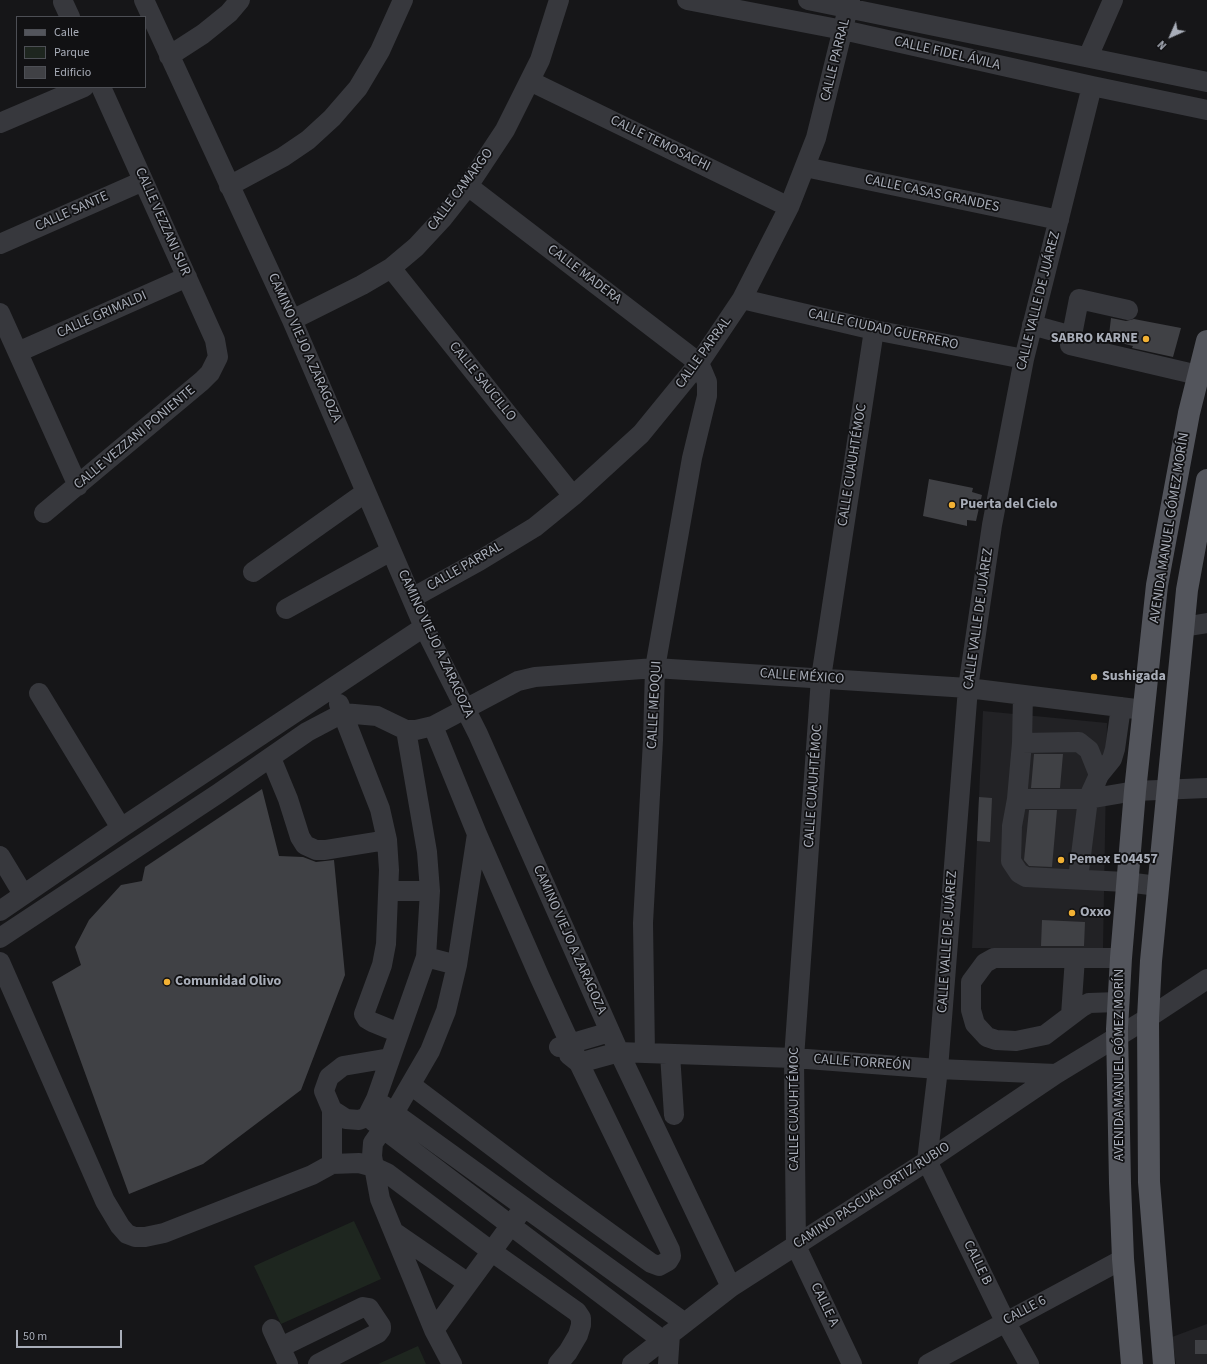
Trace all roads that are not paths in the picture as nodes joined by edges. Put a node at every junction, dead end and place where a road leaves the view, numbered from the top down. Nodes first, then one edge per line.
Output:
1 (144, 0) edge
2 (240, 0) edge
3 (403, 0) edge
4 (559, 0) edge
5 (687, 0) edge
6 (808, 0) edge
7 (1113, 0) edge
8 (849, 4) edge
9 (843, 30) junction
10 (169, 56) junction
11 (1088, 57) junction
12 (530, 81) junction
13 (1207, 82) edge
14 (1092, 86) junction
15 (82, 88) edge
16 (101, 88) edge
17 (1207, 110) edge
18 (0, 124) edge
19 (805, 167) junction
20 (143, 181) junction
21 (229, 186) junction
22 (468, 186) junction
23 (789, 207) junction
24 (1058, 220) junction
25 (0, 244) edge
26 (391, 268) junction
27 (187, 277) junction
28 (742, 299) junction
29 (1128, 310) dead end
30 (0, 313) edge
31 (292, 320) junction
32 (1032, 325) junction
33 (874, 330) junction
34 (1072, 336) junction
35 (1207, 340) edge
36 (18, 352) junction
37 (218, 357) joint
38 (1024, 359) junction
39 (700, 363) junction
40 (1198, 375) junction
41 (1207, 480) edge
42 (78, 486) junction
43 (366, 492) junction
44 (573, 496) junction
45 (44, 513) dead end
46 (392, 551) junction
47 (252, 572) dead end
48 (412, 598) junction
49 (286, 609) dead end
50 (1207, 623) edge
51 (424, 627) junction
52 (1183, 627) junction
53 (655, 668) junction
54 (821, 678) junction
55 (331, 688) junction
56 (968, 688) junction
57 (40, 694) dead end
58 (1024, 695) junction
59 (1121, 707) junction
60 (465, 708) junction
61 (1144, 710) junction
62 (343, 713) junction
63 (433, 726) junction
64 (406, 730) junction
65 (1022, 743) junction
66 (271, 758) junction
67 (1099, 775) junction
68 (1207, 788) edge
69 (1167, 790) junction
70 (1135, 791) junction
71 (1017, 799) junction
72 (1088, 799) junction
73 (121, 828) junction
74 (477, 834) junction
75 (387, 840) junction
76 (0, 856) edge
77 (1078, 879) junction
78 (1126, 882) junction
79 (1158, 886) junction
80 (390, 890) junction
81 (430, 891) junction
82 (23, 894) junction
83 (0, 911) edge
84 (0, 938) edge
85 (426, 957) junction
86 (1075, 958) junction
87 (1121, 958) junction
88 (0, 962) edge
89 (457, 965) junction
90 (1207, 979) edge
91 (1118, 1002) junction
92 (1071, 1015) junction
93 (1148, 1018) junction
94 (610, 1032) junction
95 (399, 1033) junction
96 (1118, 1036) junction
97 (571, 1043) junction
98 (619, 1052) junction
99 (646, 1053) junction
100 (670, 1054) junction
101 (390, 1058) junction
102 (794, 1058) junction
103 (579, 1063) junction
104 (938, 1069) junction
105 (1056, 1074) junction
106 (411, 1085) junction
107 (376, 1099) junction
108 (332, 1110) junction
109 (674, 1115) dead end
110 (367, 1117) junction
111 (389, 1121) junction
112 (926, 1161) junction
113 (332, 1164) junction
114 (374, 1167) junction
115 (542, 1184) junction
116 (524, 1207) junction
117 (510, 1225) junction
118 (394, 1232) junction
119 (796, 1246) junction
120 (491, 1251) junction
121 (1122, 1259) junction
122 (468, 1283) junction
123 (731, 1287) junction
124 (1005, 1321) junction
125 (272, 1329) dead end
126 (434, 1330) junction
127 (672, 1332) junction
128 (285, 1356) edge
129 (318, 1364) edge
130 (452, 1364) edge
131 (558, 1364) edge
132 (632, 1364) edge
133 (668, 1364) edge
134 (852, 1364) edge
135 (928, 1364) edge
136 (1029, 1364) edge
137 (1132, 1364) edge
138 (1164, 1364) edge

1 - 10 street, CAMINO VIEJO A ZARAGOZA
2 - 10 street
3 - 21 street
4 - 12 street, CALLE CAMARGO
5 - 9 street, CALLE FIDEL ÁVILA
6 - 8 street, CALLE FIDEL ÁVILA
7 - 11 street
8 - 9 street, CALLE PARRAL
8 - 11 street, CALLE FIDEL ÁVILA
9 - 14 street, CALLE FIDEL ÁVILA
9 - 19 street, CALLE PARRAL
10 - 21 street, CAMINO VIEJO A ZARAGOZA
11 - 13 street, CALLE FIDEL ÁVILA
12 - 22 street, CALLE CAMARGO
12 - 23 street, CALLE TEMOSACHI
14 - 17 street, CALLE FIDEL ÁVILA
14 - 24 street, CALLE VALLE DE JUÁREZ
15 - 18 street
16 - 20 street, CALLE VEZZANI SUR
19 - 23 street, CALLE PARRAL
19 - 24 street, CALLE CASAS GRANDES
20 - 25 street, CALLE SANTE
20 - 27 street, CALLE VEZZANI SUR
21 - 31 street, CAMINO VIEJO A ZARAGOZA
22 - 26 street, CALLE CAMARGO
22 - 39 street, CALLE MADERA
23 - 28 street, CALLE PARRAL
24 - 32 street, CALLE VALLE DE JUÁREZ
26 - 31 street, CALLE CAMARGO
26 - 44 street, CALLE SAUCILLO
27 - 36 street, CALLE GRIMALDI
27 - 37 street, CALLE VEZZANI SUR
28 - 33 street, CALLE CIUDAD GUERRERO
28 - 39 street, CALLE PARRAL
29 - 34 street
30 - 36 street
31 - 43 street, CAMINO VIEJO A ZARAGOZA
32 - 34 street
32 - 38 street, CALLE VALLE DE JUÁREZ
33 - 38 street, CALLE CIUDAD GUERRERO
33 - 54 street, CALLE CUAUHTÉMOC
34 - 40 street
35 - 40 main road, AVENIDA MANUEL GÓMEZ MORÍN
36 - 42 street
37 - 42 street, CALLE VEZZANI PONIENTE
38 - 56 street, CALLE VALLE DE JUÁREZ
39 - 44 street, CALLE PARRAL
39 - 53 street, CALLE MEOQUI
40 - 61 main road, AVENIDA MANUEL GÓMEZ MORÍN
41 - 52 main road, AVENIDA MANUEL GÓMEZ MORÍN
42 - 45 street, CALLE VEZZANI PONIENTE
43 - 46 street, CAMINO VIEJO A ZARAGOZA
43 - 47 street
44 - 48 street, CALLE PARRAL
46 - 48 street, CAMINO VIEJO A ZARAGOZA
46 - 49 street
48 - 51 street, CAMINO VIEJO A ZARAGOZA
50 - 52 street
51 - 55 street
51 - 60 street, CAMINO VIEJO A ZARAGOZA
52 - 69 main road, AVENIDA MANUEL GÓMEZ MORÍN
53 - 54 street, CALLE MÉXICO
53 - 60 street, CALLE MÉXICO
53 - 99 street, CALLE MEOQUI
54 - 56 street, CALLE MÉXICO
54 - 102 street, CALLE CUAUHTÉMOC
55 - 62 street
55 - 73 street
56 - 58 street, CALLE MÉXICO
56 - 104 street, CALLE VALLE DE JUÁREZ
57 - 73 street
58 - 59 street, CALLE MÉXICO
58 - 65 street
59 - 61 street, CALLE MÉXICO
59 - 67 street
60 - 63 street, CALLE MÉXICO
60 - 94 street, CAMINO VIEJO A ZARAGOZA
61 - 70 main road, AVENIDA MANUEL GÓMEZ MORÍN
62 - 64 street
62 - 66 street
62 - 75 street
63 - 64 street, CALLE MÉXICO
63 - 74 street
64 - 81 street
65 - 67 street
65 - 71 street
66 - 75 street
66 - 84 street
67 - 72 street
68 - 69 street
69 - 70 street
69 - 79 main road, AVENIDA MANUEL GÓMEZ MORÍN
70 - 72 street
70 - 78 main road, AVENIDA MANUEL GÓMEZ MORÍN
71 - 72 street
71 - 77 street
72 - 77 street
73 - 82 street
74 - 89 street
74 - 97 street
75 - 80 street
76 - 82 street
77 - 78 street
78 - 79 street
78 - 87 main road, AVENIDA MANUEL GÓMEZ MORÍN
79 - 93 main road, AVENIDA MANUEL GÓMEZ MORÍN
80 - 81 street
80 - 95 street
81 - 85 street
82 - 83 street
85 - 89 street
85 - 95 street
86 - 87 street
86 - 92 street
86 - 92 street
87 - 91 main road, AVENIDA MANUEL GÓMEZ MORÍN
88 - 113 street
89 - 106 street
90 - 93 street, CAMINO PASCUAL ORTIZ RUBIO
91 - 92 street
91 - 96 main road, AVENIDA MANUEL GÓMEZ MORÍN
93 - 96 street, CAMINO PASCUAL ORTIZ RUBIO
93 - 138 main road, AVENIDA MANUEL GÓMEZ MORÍN
94 - 97 street
94 - 98 street, CAMINO VIEJO A ZARAGOZA
95 - 101 street
96 - 105 street, CAMINO PASCUAL ORTIZ RUBIO
96 - 121 main road, AVENIDA MANUEL GÓMEZ MORÍN
97 - 103 street
98 - 99 street, CALLE TORREÓN
98 - 103 street, CALLE TORREÓN
98 - 123 street, CAMINO VIEJO A ZARAGOZA
99 - 100 street, CALLE TORREÓN
100 - 102 street, CALLE TORREÓN
100 - 109 street
101 - 107 street
101 - 108 street
102 - 104 street, CALLE TORREÓN
102 - 119 street, CALLE CUAUHTÉMOC
103 - 115 street
104 - 105 street, CALLE TORREÓN
104 - 112 street, CALLE VALLE DE JUÁREZ
105 - 112 street, CAMINO PASCUAL ORTIZ RUBIO
106 - 111 street
106 - 115 street
107 - 110 street
107 - 111 street
108 - 110 street
108 - 113 street
110 - 111 street
111 - 114 street
111 - 116 street
111 - 117 street
112 - 119 street, CAMINO PASCUAL ORTIZ RUBIO
112 - 124 street, CALLE B
113 - 114 street
114 - 118 street
114 - 120 street
115 - 116 street
116 - 117 street
116 - 127 street
117 - 120 street
117 - 127 street
118 - 122 street
118 - 126 street
119 - 123 street, CAMINO PASCUAL ORTIZ RUBIO
119 - 134 street, CALLE A
120 - 122 street
120 - 131 street
121 - 124 street, CALLE 6
121 - 137 main road, AVENIDA MANUEL GÓMEZ MORÍN
122 - 126 street
123 - 127 street, CAMINO PASCUAL ORTIZ RUBIO
124 - 135 street, CALLE 6
124 - 136 street, CALLE B
125 - 128 street
126 - 130 street
127 - 132 street, CAMINO PASCUAL ORTIZ RUBIO
127 - 133 street
128 - 129 street

